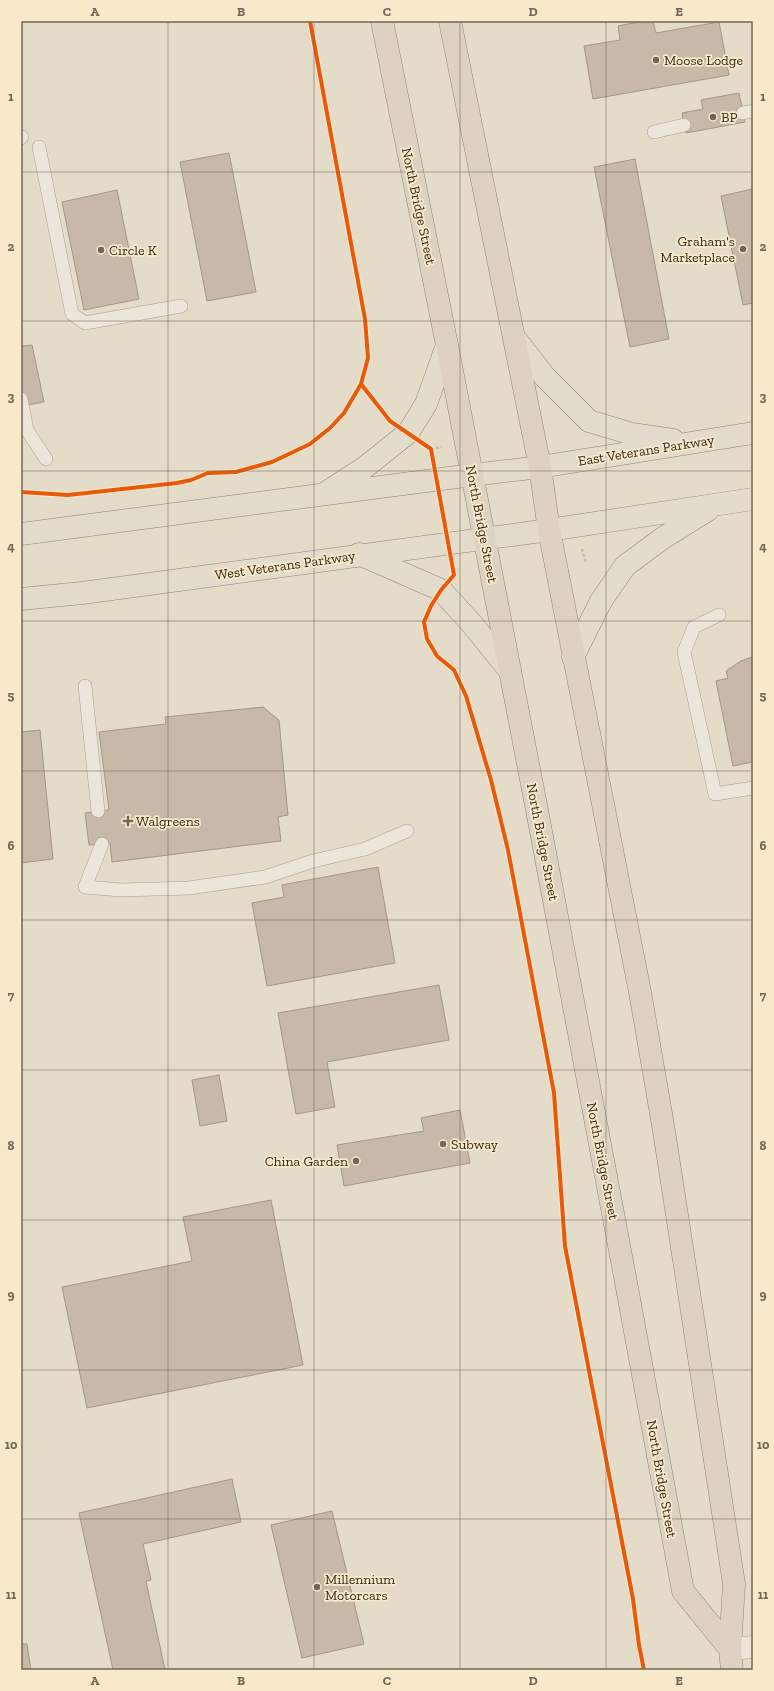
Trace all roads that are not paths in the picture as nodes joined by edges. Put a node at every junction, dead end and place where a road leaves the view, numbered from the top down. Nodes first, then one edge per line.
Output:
1 (382, 21) edge
2 (450, 21) edge
3 (684, 125) dead end
4 (654, 132) dead end
5 (39, 147) dead end
6 (181, 306) dead end
7 (514, 337) junction
8 (447, 345) junction
9 (21, 399) edge
10 (753, 432) edge
11 (696, 443) junction
12 (46, 459) dead end
13 (540, 467) junction
14 (472, 475) junction
15 (323, 494) junction
16 (753, 499) edge
17 (716, 505) junction
18 (549, 530) junction
19 (21, 534) edge
20 (484, 538) junction
21 (359, 554) junction
22 (21, 599) edge
23 (719, 614) dead end
24 (573, 657) junction
25 (510, 671) junction
26 (86, 686) dead end
27 (753, 788) edge
28 (98, 811) dead end
29 (407, 831) dead end
30 (102, 844) dead end
31 (753, 1647) edge
32 (731, 1660) edge

1 - 8 highway, North Bridge Street
2 - 7 highway
3 - 4 lane
5 - 6 lane
7 - 11 main road
7 - 13 highway
8 - 14 highway, North Bridge Street
8 - 15 main road
9 - 12 lane
10 - 11 main road, East Veterans Parkway
11 - 13 main road, East Veterans Parkway
13 - 14 main road
13 - 18 highway
14 - 15 main road
14 - 20 highway, North Bridge Street
15 - 19 main road
16 - 17 main road
17 - 18 main road
17 - 24 main road
18 - 20 main road, West Veterans Parkway
18 - 24 highway
20 - 21 main road, West Veterans Parkway
20 - 25 highway, North Bridge Street
21 - 22 main road, West Veterans Parkway
21 - 25 main road
23 - 27 lane
24 - 32 highway
25 - 32 highway, North Bridge Street
26 - 28 lane
29 - 30 lane
31 - 32 street

